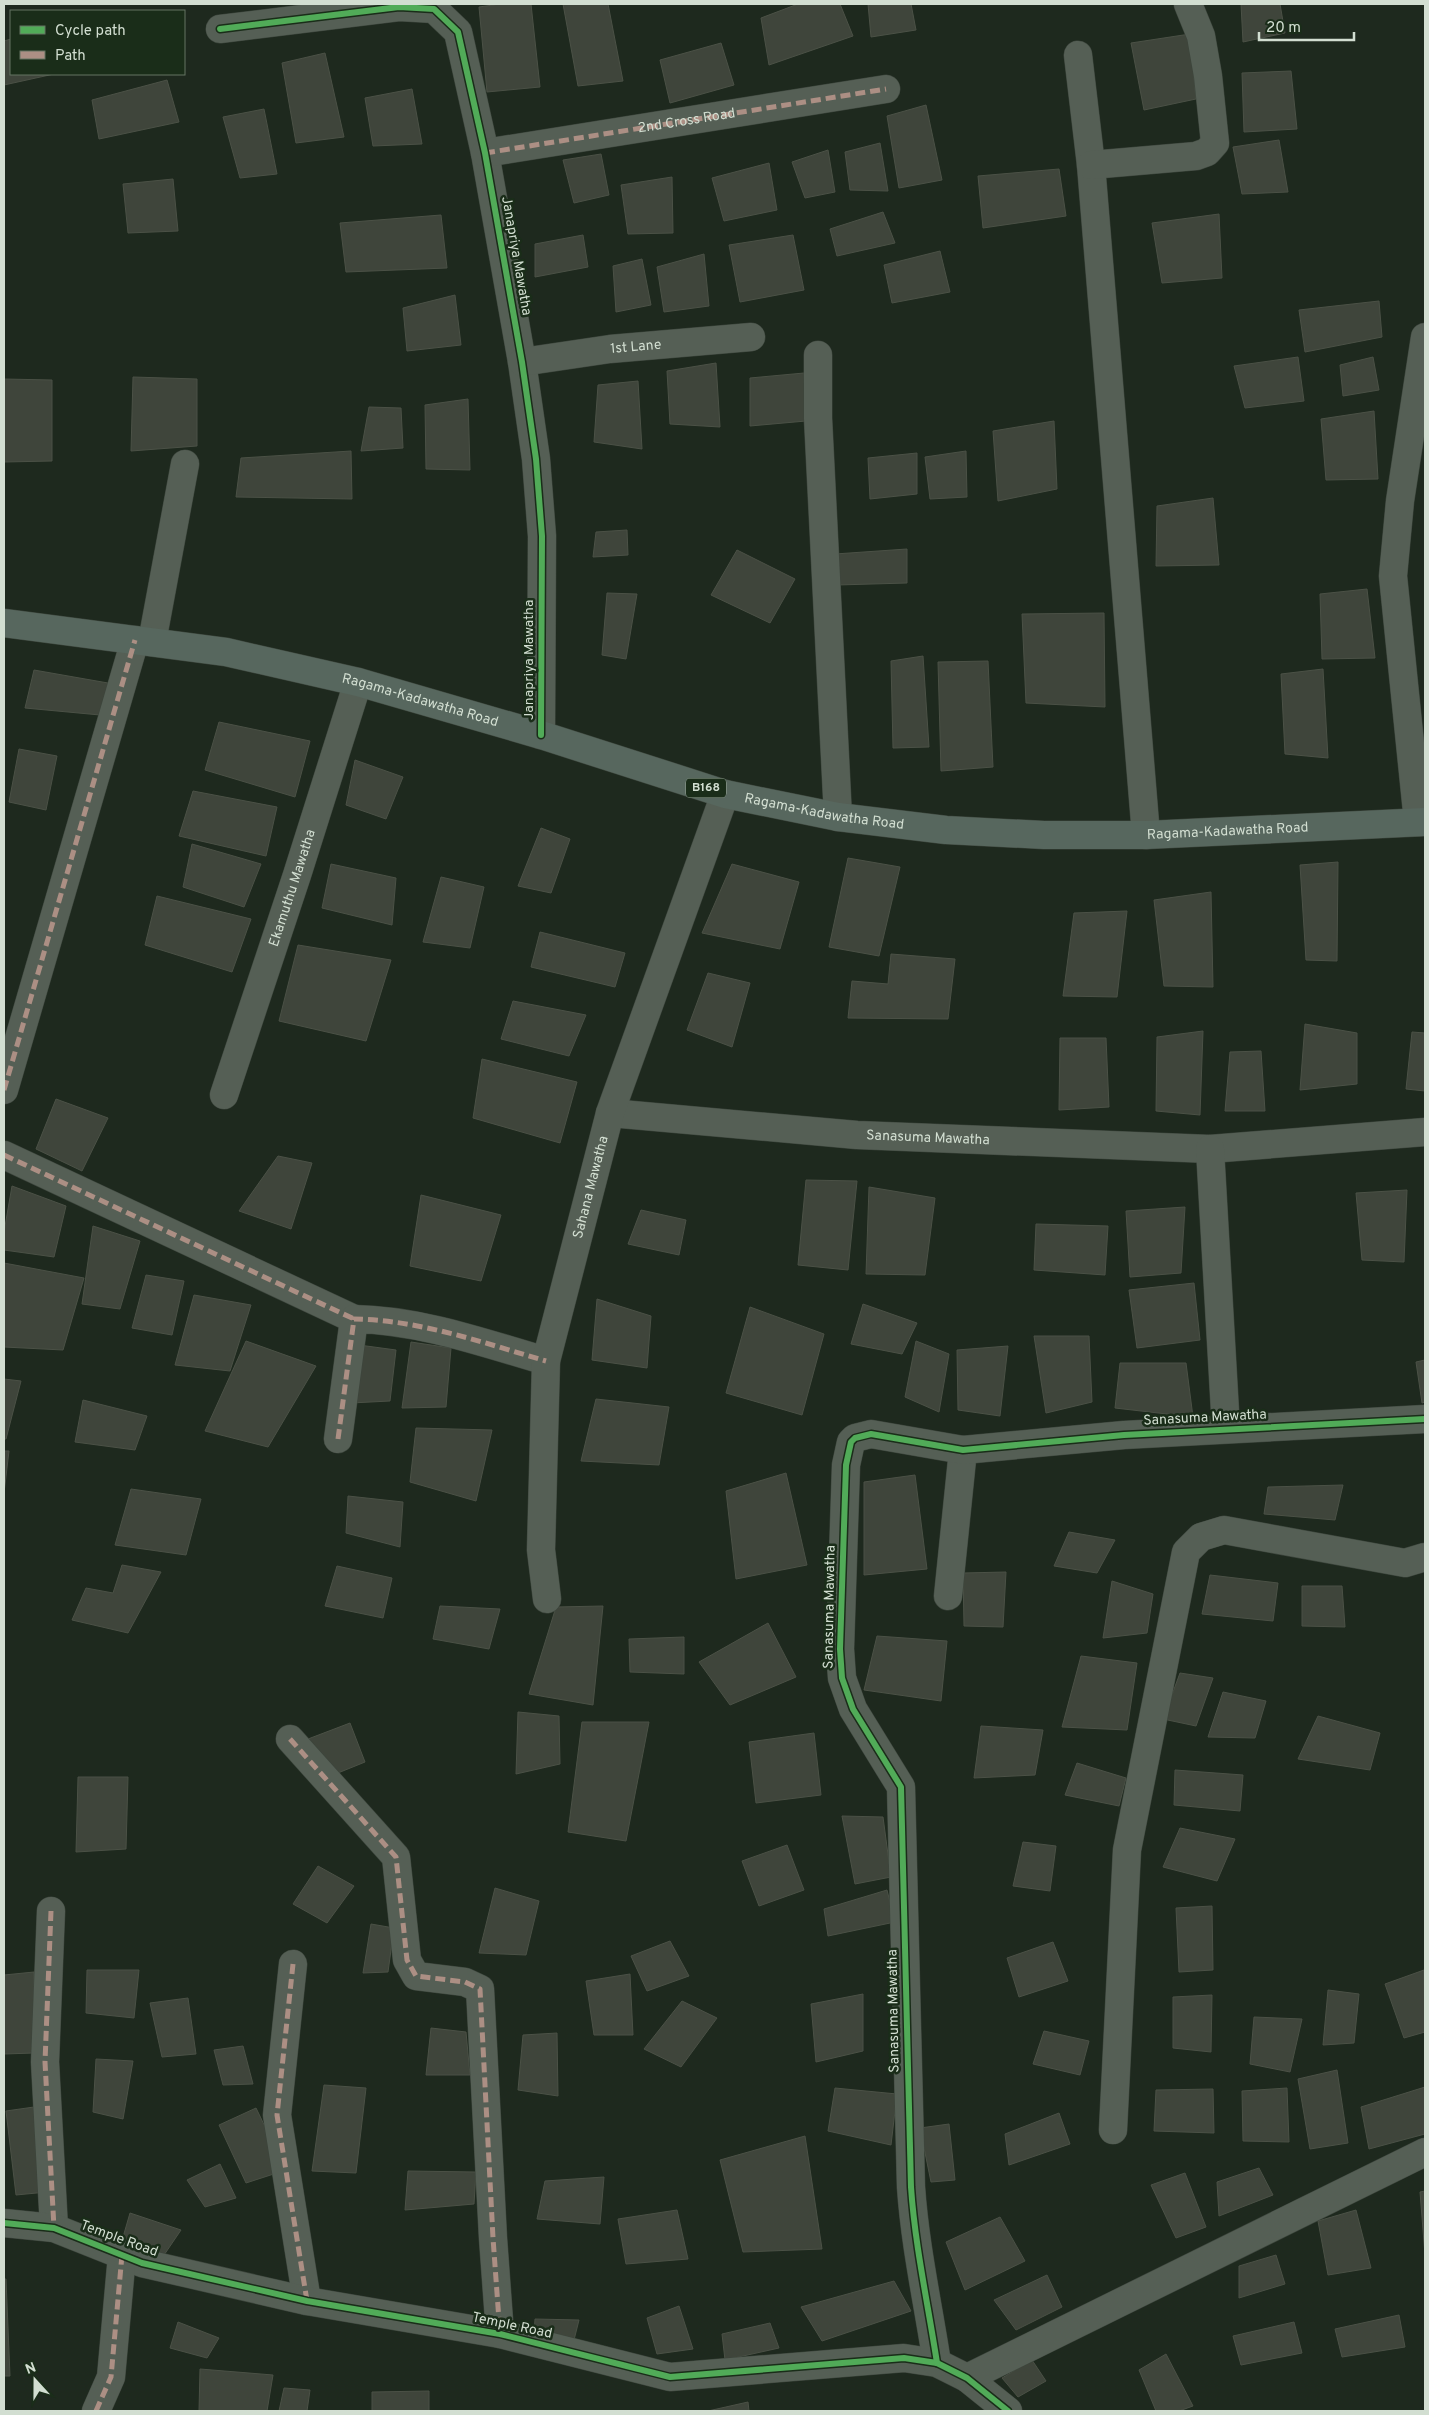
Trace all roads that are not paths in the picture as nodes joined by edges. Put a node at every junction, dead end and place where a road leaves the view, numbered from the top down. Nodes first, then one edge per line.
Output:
1 (1188, 4) edge
2 (220, 29) dead end
3 (1078, 56) dead end
4 (886, 89) dead end
5 (485, 153) junction
6 (1091, 165) junction
7 (750, 337) dead end
8 (1425, 337) edge
9 (818, 355) dead end
10 (522, 362) junction
11 (185, 464) dead end
12 (4, 623) edge
13 (143, 641) junction
14 (358, 682) junction
15 (541, 735) junction
16 (725, 794) junction
17 (838, 817) junction
18 (1421, 822) edge
19 (1146, 834) junction
20 (4, 1090) edge
21 (224, 1094) dead end
22 (610, 1113) junction
23 (1425, 1132) edge
24 (1210, 1149) junction
25 (4, 1155) edge
26 (354, 1319) junction
27 (546, 1360) junction
28 (1425, 1419) edge
29 (1226, 1429) junction
30 (338, 1440) dead end
31 (963, 1450) junction
32 (1425, 1557) edge
33 (948, 1596) dead end
34 (547, 1599) dead end
35 (290, 1739) dead end
36 (52, 1911) dead end
37 (293, 1964) dead end
38 (1113, 2130) dead end
39 (1425, 2152) edge
40 (4, 2223) edge
41 (54, 2228) junction
42 (122, 2255) junction
43 (307, 2301) junction
44 (500, 2334) junction
45 (937, 2363) junction
46 (966, 2378) junction
47 (96, 2411) edge
48 (1008, 2411) edge

1 - 6 street
2 - 5 street, Janapriya Mawatha
3 - 6 street
4 - 5 street, 2nd Cross Road
5 - 10 street, Janapriya Mawatha
6 - 19 street
7 - 10 street, 1st Lane
8 - 18 street
9 - 17 street
10 - 15 street, Janapriya Mawatha
11 - 13 street
12 - 13 main road, Ragama-Kadawatha Road / B168
13 - 14 main road, Ragama-Kadawatha Road / B168
13 - 20 street
14 - 15 main road, Ragama-Kadawatha Road / B168
14 - 21 street, Ekamuthu Mawatha
15 - 16 main road, Ragama-Kadawatha Road / B168
16 - 17 main road, Ragama-Kadawatha Road / B168
16 - 22 street, Sahana Mawatha
17 - 19 main road, Ragama-Kadawatha Road / B168
18 - 19 main road, Ragama-Kadawatha Road / B168
22 - 24 street, Sanasuma Mawatha
22 - 27 street, Sahana Mawatha
23 - 24 street, Sanasuma Mawatha
24 - 29 street
25 - 26 street
26 - 27 street
26 - 30 street
27 - 34 street, Sahana Mawatha
28 - 29 street, Sanasuma Mawatha
29 - 31 street, Sanasuma Mawatha
31 - 33 street
31 - 45 street, Sanasuma Mawatha
32 - 38 street
35 - 44 street
36 - 41 street
37 - 43 street
39 - 46 street
40 - 41 street, Temple Road
41 - 42 street, Temple Road
42 - 43 street, Temple Road
42 - 47 street
43 - 44 street, Temple Road
44 - 45 street, Temple Road
45 - 46 street, Temple Road
46 - 48 street, Temple Road

